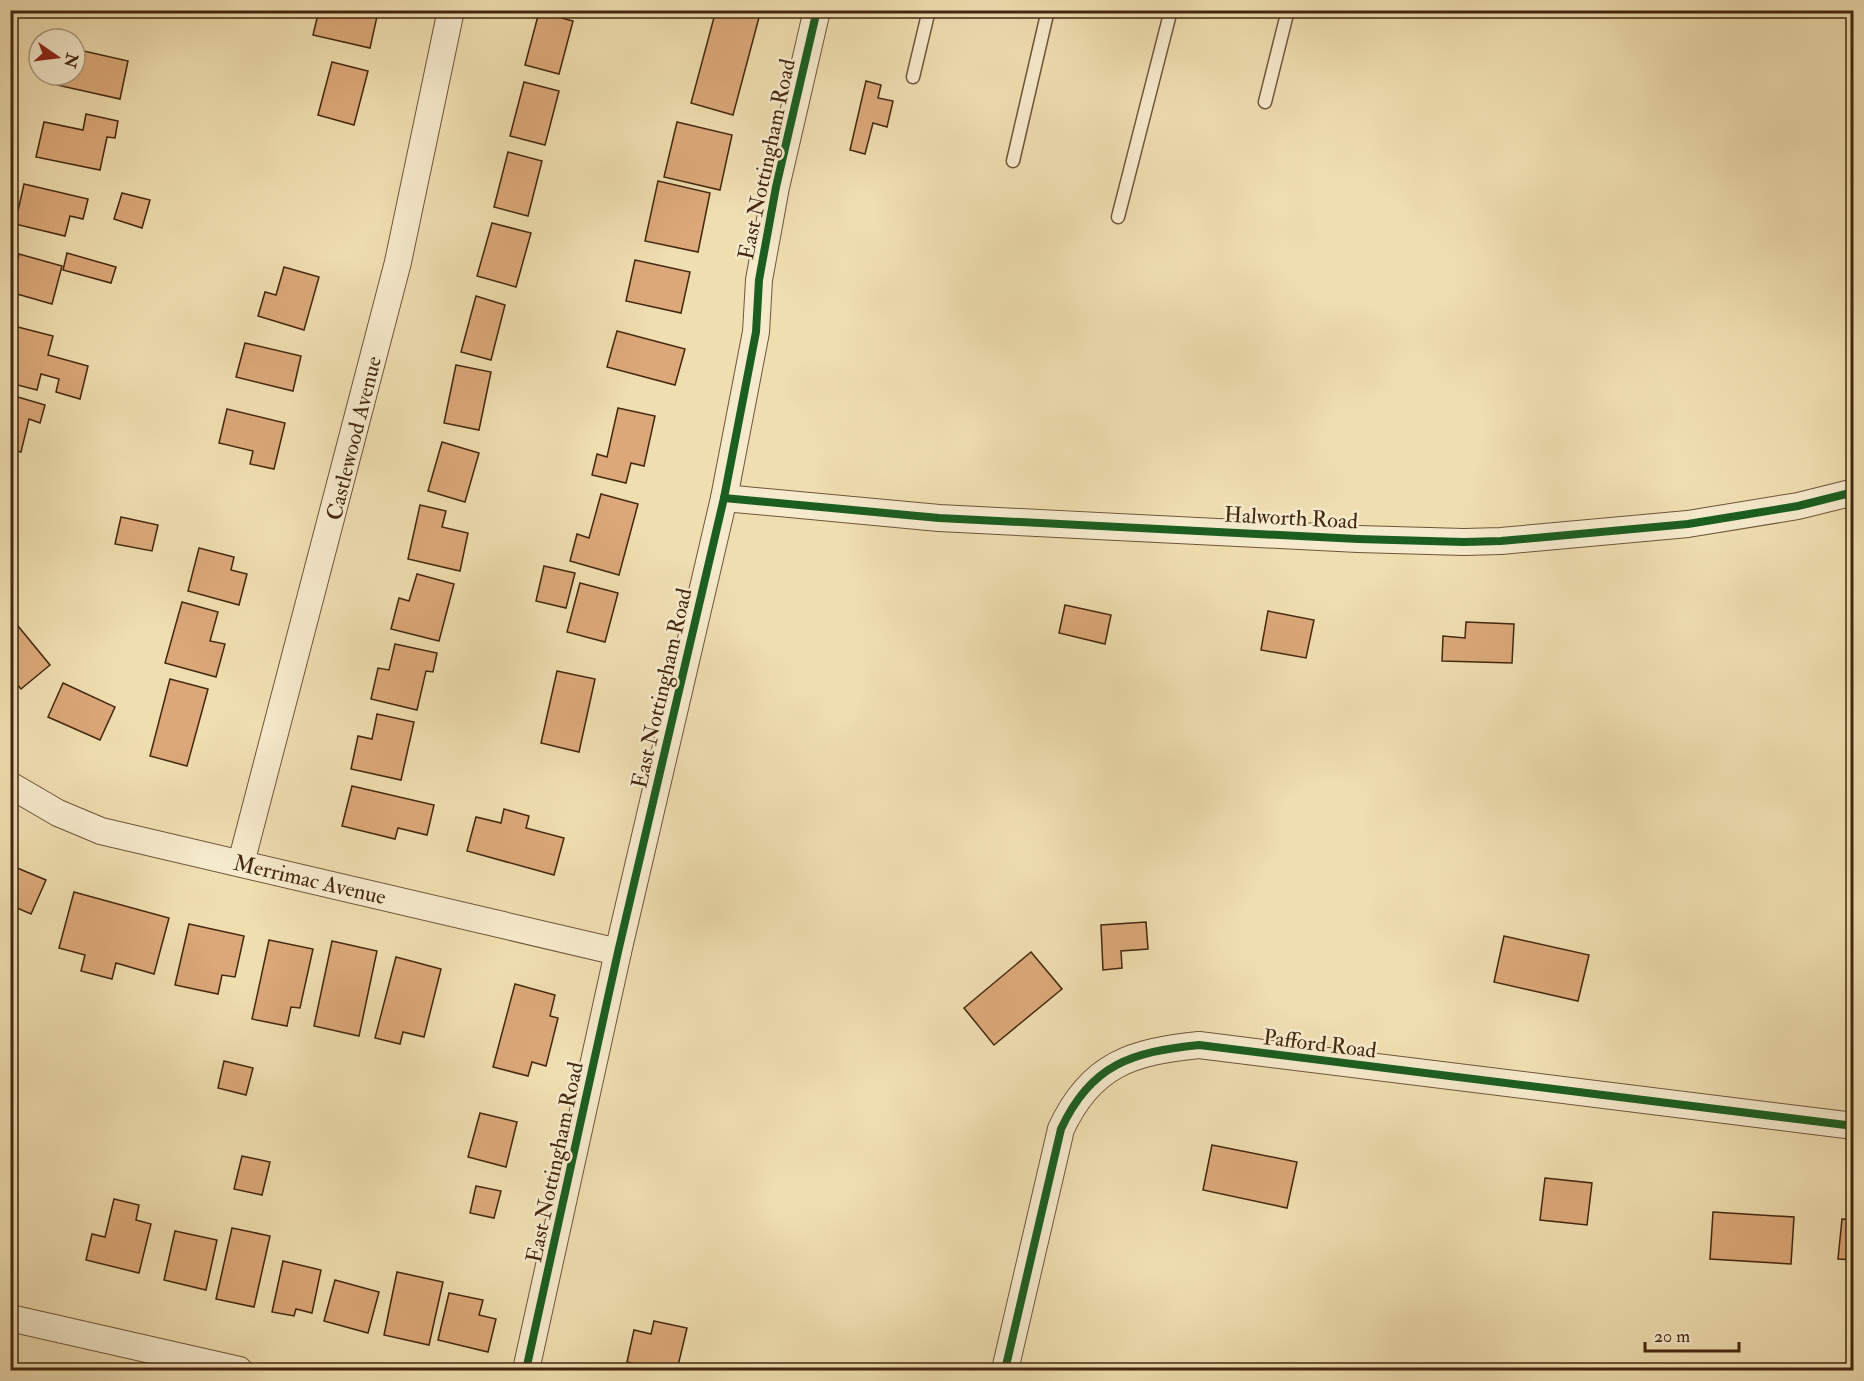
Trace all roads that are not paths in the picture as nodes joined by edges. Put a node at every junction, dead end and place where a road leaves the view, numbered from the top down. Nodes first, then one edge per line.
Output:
1 (451, 10) edge
2 (817, 10) edge
3 (928, 10) edge
4 (1048, 10) edge
5 (1172, 10) edge
6 (1288, 10) edge
7 (913, 77) dead end
8 (1265, 102) dead end
9 (1013, 161) dead end
10 (1118, 217) dead end
11 (1854, 492) edge
12 (724, 498) junction
13 (10, 785) edge
14 (241, 863) junction
15 (618, 952) junction
16 (1854, 1126) edge
17 (10, 1318) edge
18 (239, 1371) edge
19 (526, 1371) edge
20 (1005, 1371) edge

1 - 14 street, Castlewood Avenue
2 - 12 street, East Nottingham Road
3 - 7 lane
4 - 9 lane
5 - 10 lane
6 - 8 lane
11 - 12 street, Halworth Road
12 - 15 street, East Nottingham Road
13 - 14 street, Merrimac Avenue
14 - 15 street, Merrimac Avenue
15 - 19 street, East Nottingham Road
16 - 20 street, Pafford Road
17 - 18 street

